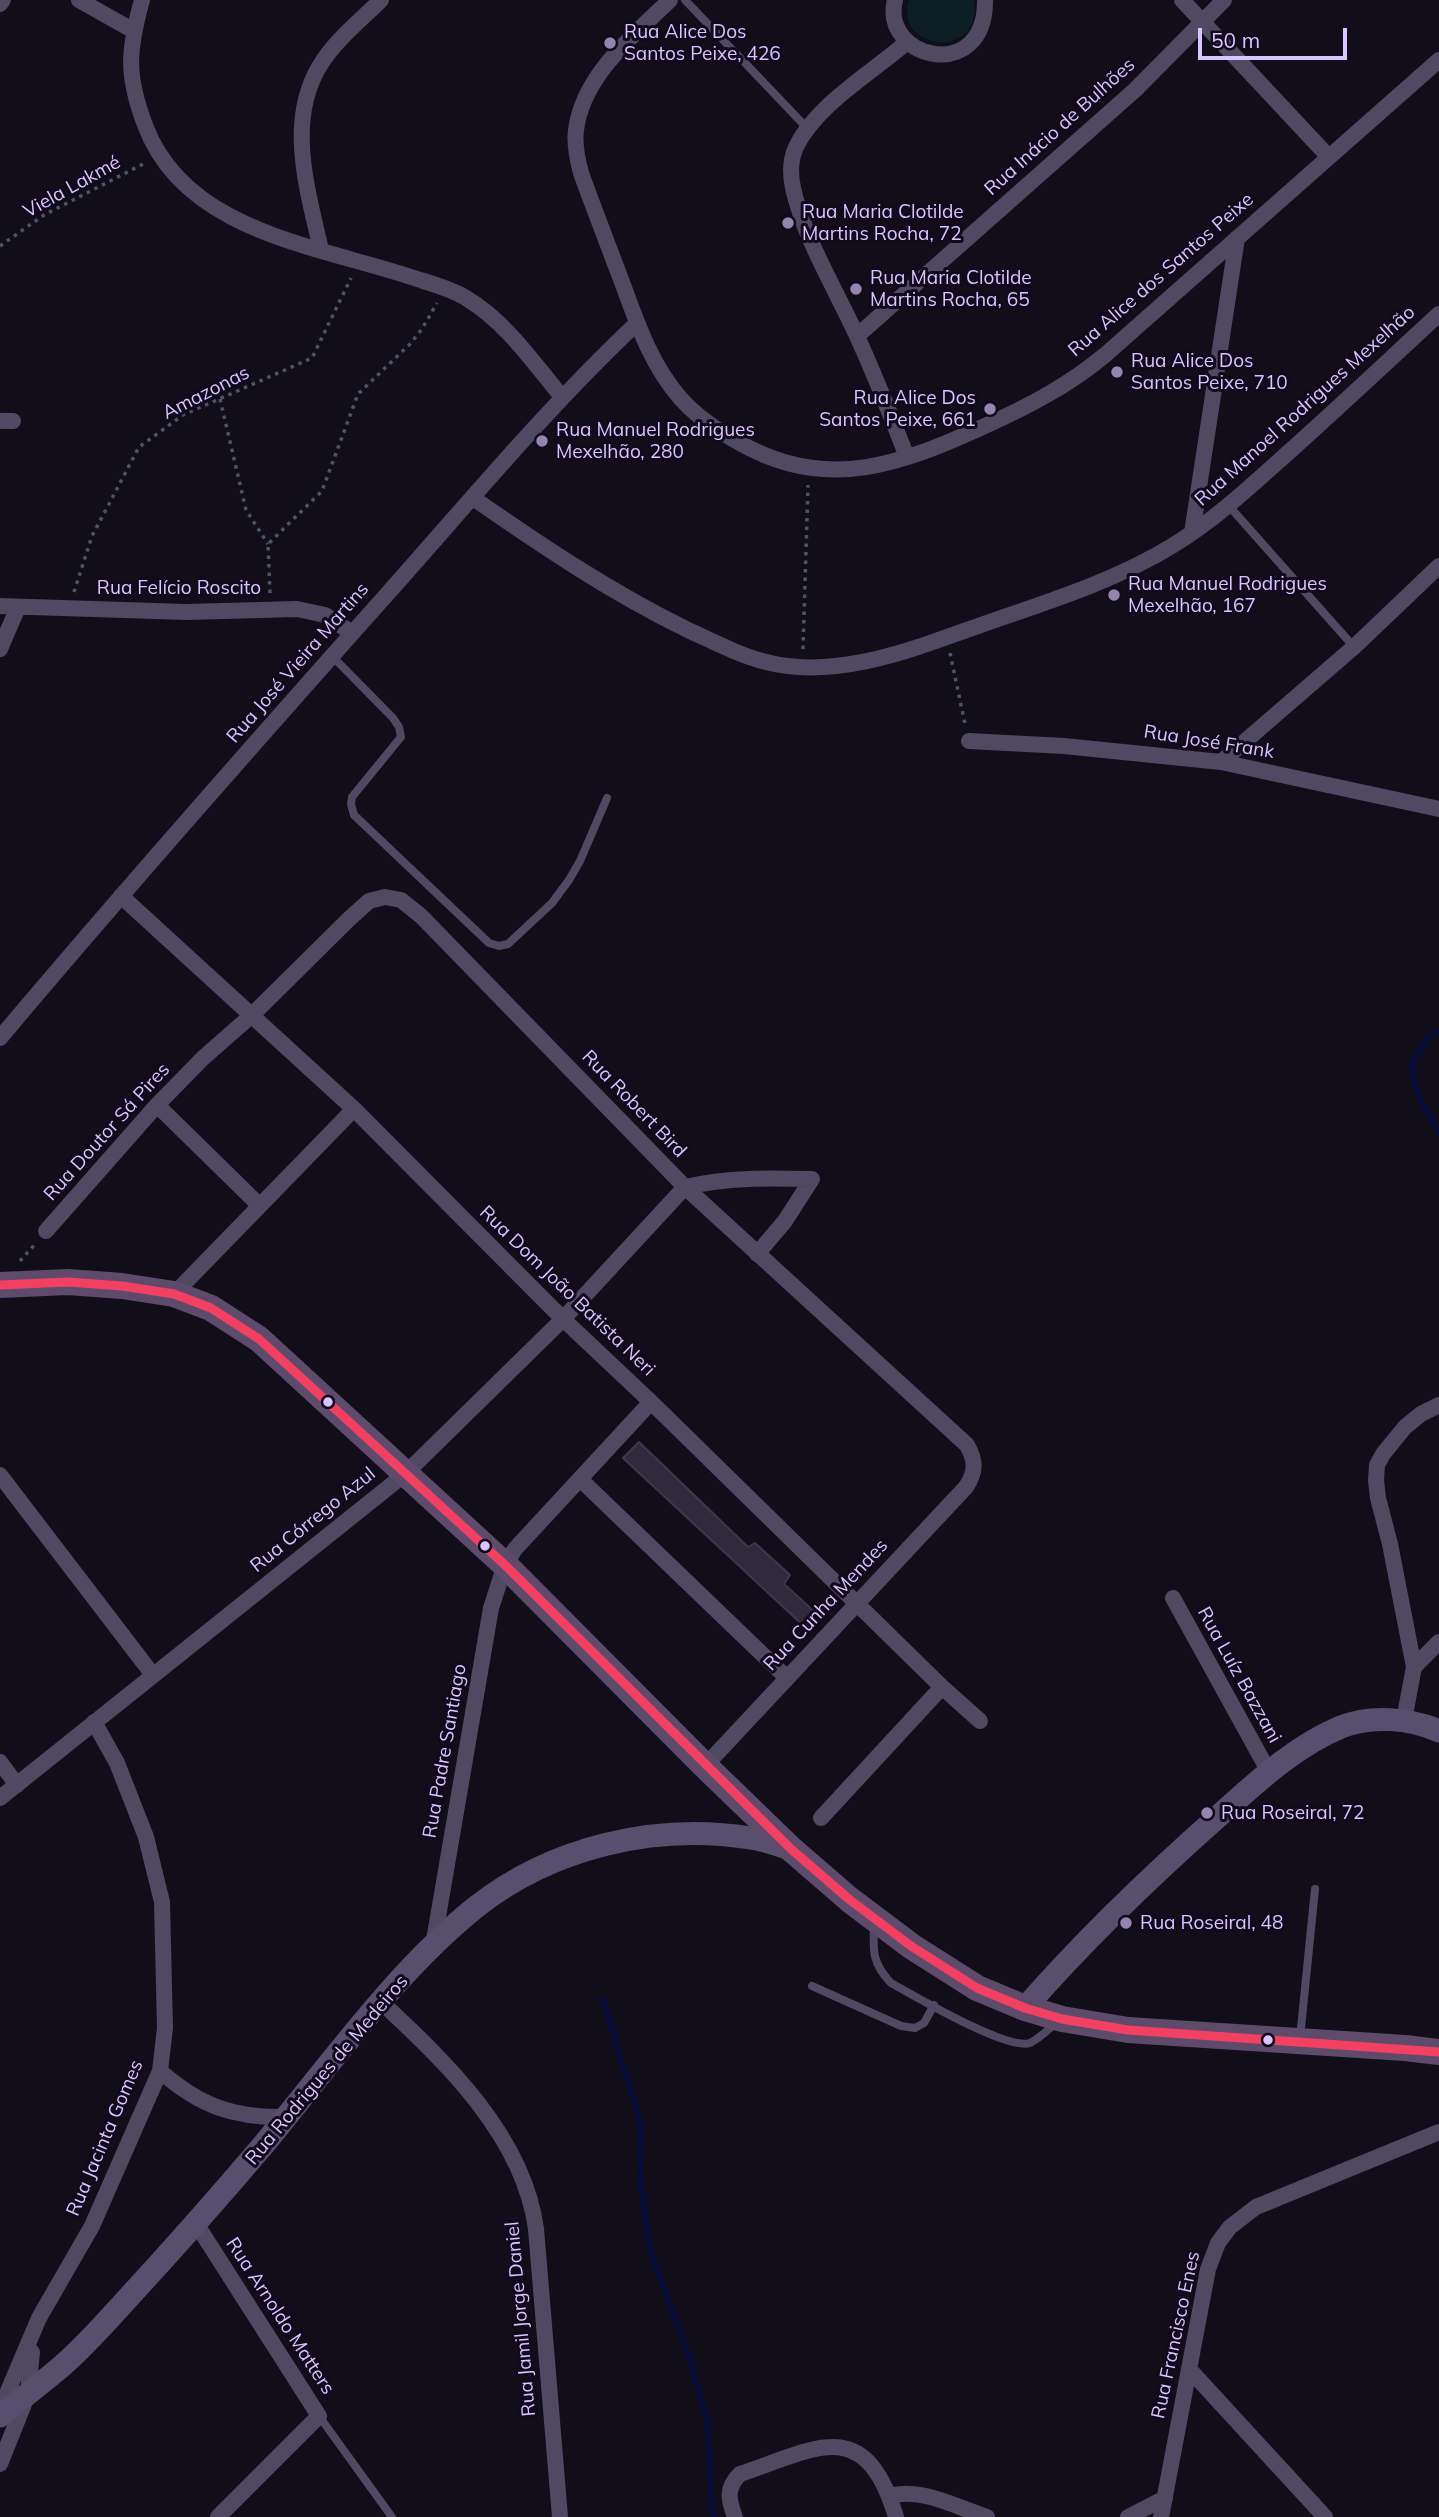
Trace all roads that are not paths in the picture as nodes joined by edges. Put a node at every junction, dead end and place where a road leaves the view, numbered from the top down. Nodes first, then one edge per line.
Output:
1 (79, 0) edge
2 (142, 0) edge
3 (382, 0) edge
4 (670, 0) edge
5 (685, 0) edge
6 (895, 0) edge
7 (985, 0) edge
8 (1182, 0) edge
9 (1224, 0) edge
10 (1201, 22) junction
11 (134, 31) junction
12 (908, 42) junction
13 (1439, 60) edge
14 (807, 128) junction
15 (1328, 156) junction
16 (1237, 238) junction
17 (321, 250) junction
18 (1439, 314) edge
19 (636, 324) junction
20 (857, 336) junction
21 (562, 397) junction
22 (907, 457) junction
23 (473, 498) junction
24 (1229, 506) junction
25 (1192, 533) junction
26 (1439, 566) edge
27 (0, 606) edge
28 (18, 607) junction
29 (352, 633) junction
30 (1354, 647) junction
31 (0, 649) edge
32 (332, 656) junction
33 (969, 741) road end
34 (1221, 762) junction
35 (607, 798) dead end
36 (1439, 809) edge
37 (121, 896) junction
38 (252, 1015) junction
39 (0, 1038) edge
40 (157, 1105) junction
41 (354, 1109) junction
42 (685, 1187) junction
43 (259, 1205) junction
44 (46, 1231) road end
45 (757, 1254) junction
46 (8, 1275) edge
47 (174, 1294) junction
48 (563, 1320) junction
49 (651, 1402) junction
50 (1439, 1405) edge
51 (974, 1471) joint
52 (405, 1474) junction
53 (0, 1475) edge
54 (580, 1479) junction
55 (505, 1565) junction
56 (1173, 1598) dead end
57 (857, 1604) junction
58 (1439, 1642) edge
59 (1413, 1667) junction
60 (153, 1675) junction
61 (787, 1678) junction
62 (942, 1688) junction
63 (1404, 1720) junction
64 (980, 1721) dead end
65 (94, 1722) junction
66 (1439, 1731) edge
67 (0, 1762) edge
68 (705, 1766) junction
69 (1269, 1772) junction
70 (17, 1785) junction
71 (0, 1798) edge
72 (754, 1812) junction
73 (821, 1818) dead end
74 (715, 1836) junction
75 (791, 1849) junction
76 (1315, 1889) dead end
77 (874, 1918) junction
78 (433, 1946) junction
79 (812, 1986) dead end
80 (381, 2002) junction
81 (934, 2005) junction
82 (1025, 2008) junction
83 (1062, 2019) junction
84 (1300, 2041) junction
85 (1439, 2052) edge
86 (160, 2071) junction
87 (286, 2117) junction
88 (1439, 2132) edge
89 (197, 2225) junction
90 (39, 2318) junction
91 (1189, 2369) junction
92 (28, 2394) junction
93 (0, 2410) edge
94 (0, 2416) edge
95 (319, 2416) junction
96 (0, 2464) edge
97 (889, 2496) junction
98 (1165, 2498) junction
99 (218, 2517) edge
100 (392, 2517) edge
101 (559, 2517) edge
102 (735, 2517) edge
103 (896, 2517) edge
104 (988, 2517) edge
105 (1128, 2517) edge
106 (1161, 2517) edge
107 (1325, 2517) edge

1 - 11 street
2 - 11 street
3 - 17 street
4 - 19 street, Rua Alice dos Santos Peixe
5 - 14 lane
6 - 12 street
7 - 12 street
8 - 10 street
9 - 10 street, Rua Inácio de Bulhões
10 - 15 street
10 - 20 street, Rua Inácio de Bulhões
11 - 17 street
12 - 14 street
13 - 15 street, Rua Alice dos Santos Peixe
14 - 20 street
15 - 16 street, Rua Alice dos Santos Peixe
16 - 22 street, Rua Alice dos Santos Peixe
16 - 25 street
17 - 21 street
18 - 24 street, Rua Manoel Rodrigues Mexelhão
19 - 21 street, Rua José Vieira Martins
19 - 22 street, Rua Alice dos Santos Peixe
20 - 22 street
21 - 23 street, Rua José Vieira Martins
23 - 25 street, Rua Manoel Rodrigues Mexelhão
23 - 29 street, Rua José Vieira Martins
24 - 25 street, Rua Manoel Rodrigues Mexelhão
24 - 30 lane
26 - 30 street
27 - 28 street, Rua Felício Roscito
28 - 29 street, Rua Felício Roscito
28 - 31 street
29 - 32 street, Rua José Vieira Martins
30 - 34 street
32 - 35 lane
32 - 37 street, Rua José Vieira Martins
33 - 34 street, Rua José Frank
34 - 36 street, Rua José Frank
37 - 38 street, Rua Dom João Batista Neri
37 - 39 street, Rua José Vieira Martins
38 - 40 street, Rua Doutor Sá Pires
38 - 41 street, Rua Dom João Batista Neri
38 - 42 street, Rua Robert Bird
40 - 43 street
40 - 44 street, Rua Doutor Sá Pires
41 - 43 street
41 - 48 street, Rua Dom João Batista Neri
42 - 45 street, Rua Robert Bird
42 - 45 street
42 - 48 street, Rua Córrego Azul
43 - 47 street
45 - 51 street, Rua Robert Bird
46 - 47 main road
47 - 52 main road
48 - 49 street, Rua Dom João Batista Neri
48 - 52 street, Rua Córrego Azul
49 - 54 street, Rua Padre Santiago
49 - 57 street, Rua Dom João Batista Neri
50 - 59 street
51 - 57 street, Rua Cunha Mendes
52 - 55 main road
52 - 60 street, Rua Córrego Azul
53 - 60 street
54 - 55 street, Rua Padre Santiago
54 - 61 street
55 - 68 main road
55 - 78 street, Rua Padre Santiago
56 - 69 street, Rua Luíz Bazzani
57 - 61 street, Rua Cunha Mendes
57 - 62 street, Rua Dom João Batista Neri
58 - 59 street
59 - 63 street
60 - 65 street, Rua Córrego Azul
61 - 68 street, Rua Cunha Mendes
62 - 64 street, Rua Dom João Batista Neri
62 - 73 street
63 - 66 street
63 - 69 street
65 - 70 street, Rua Córrego Azul
65 - 86 street, Rua Jacinta Gomes
67 - 70 street
68 - 72 main road
69 - 82 street
70 - 71 street, Rua Córrego Azul
72 - 74 street, Rua Rodrigues de Medeiros
72 - 75 main road
74 - 75 street, Rua Rodrigues de Medeiros
74 - 78 street, Rua Rodrigues de Medeiros
75 - 77 main road
76 - 84 lane
77 - 81 lane
77 - 82 main road
78 - 80 street, Rua Rodrigues de Medeiros
79 - 81 lane
80 - 87 street, Rua Rodrigues de Medeiros
80 - 101 street, Rua Jamil Jorge Daniel
81 - 83 lane
82 - 83 main road
83 - 84 main road
84 - 85 main road
86 - 87 street
86 - 90 street, Rua Jacinta Gomes
87 - 89 street, Rua Rodrigues de Medeiros
88 - 91 street, Rua Francisco Enes
89 - 92 street, Rua Rodrigues de Medeiros
89 - 95 street, Rua Arnoldo Matters
90 - 92 street, Rua Jacinta Gomes
90 - 93 street, Rua Jacinta Gomes
91 - 98 street, Rua Francisco Enes
91 - 107 street
92 - 94 street, Rua Rodrigues de Medeiros
92 - 96 street, Rua Jacinta Gomes
95 - 99 street, Rua Arnoldo Matters
95 - 100 lane
97 - 102 street
97 - 103 street
97 - 104 street
98 - 105 street
98 - 106 street, Rua Francisco Enes

